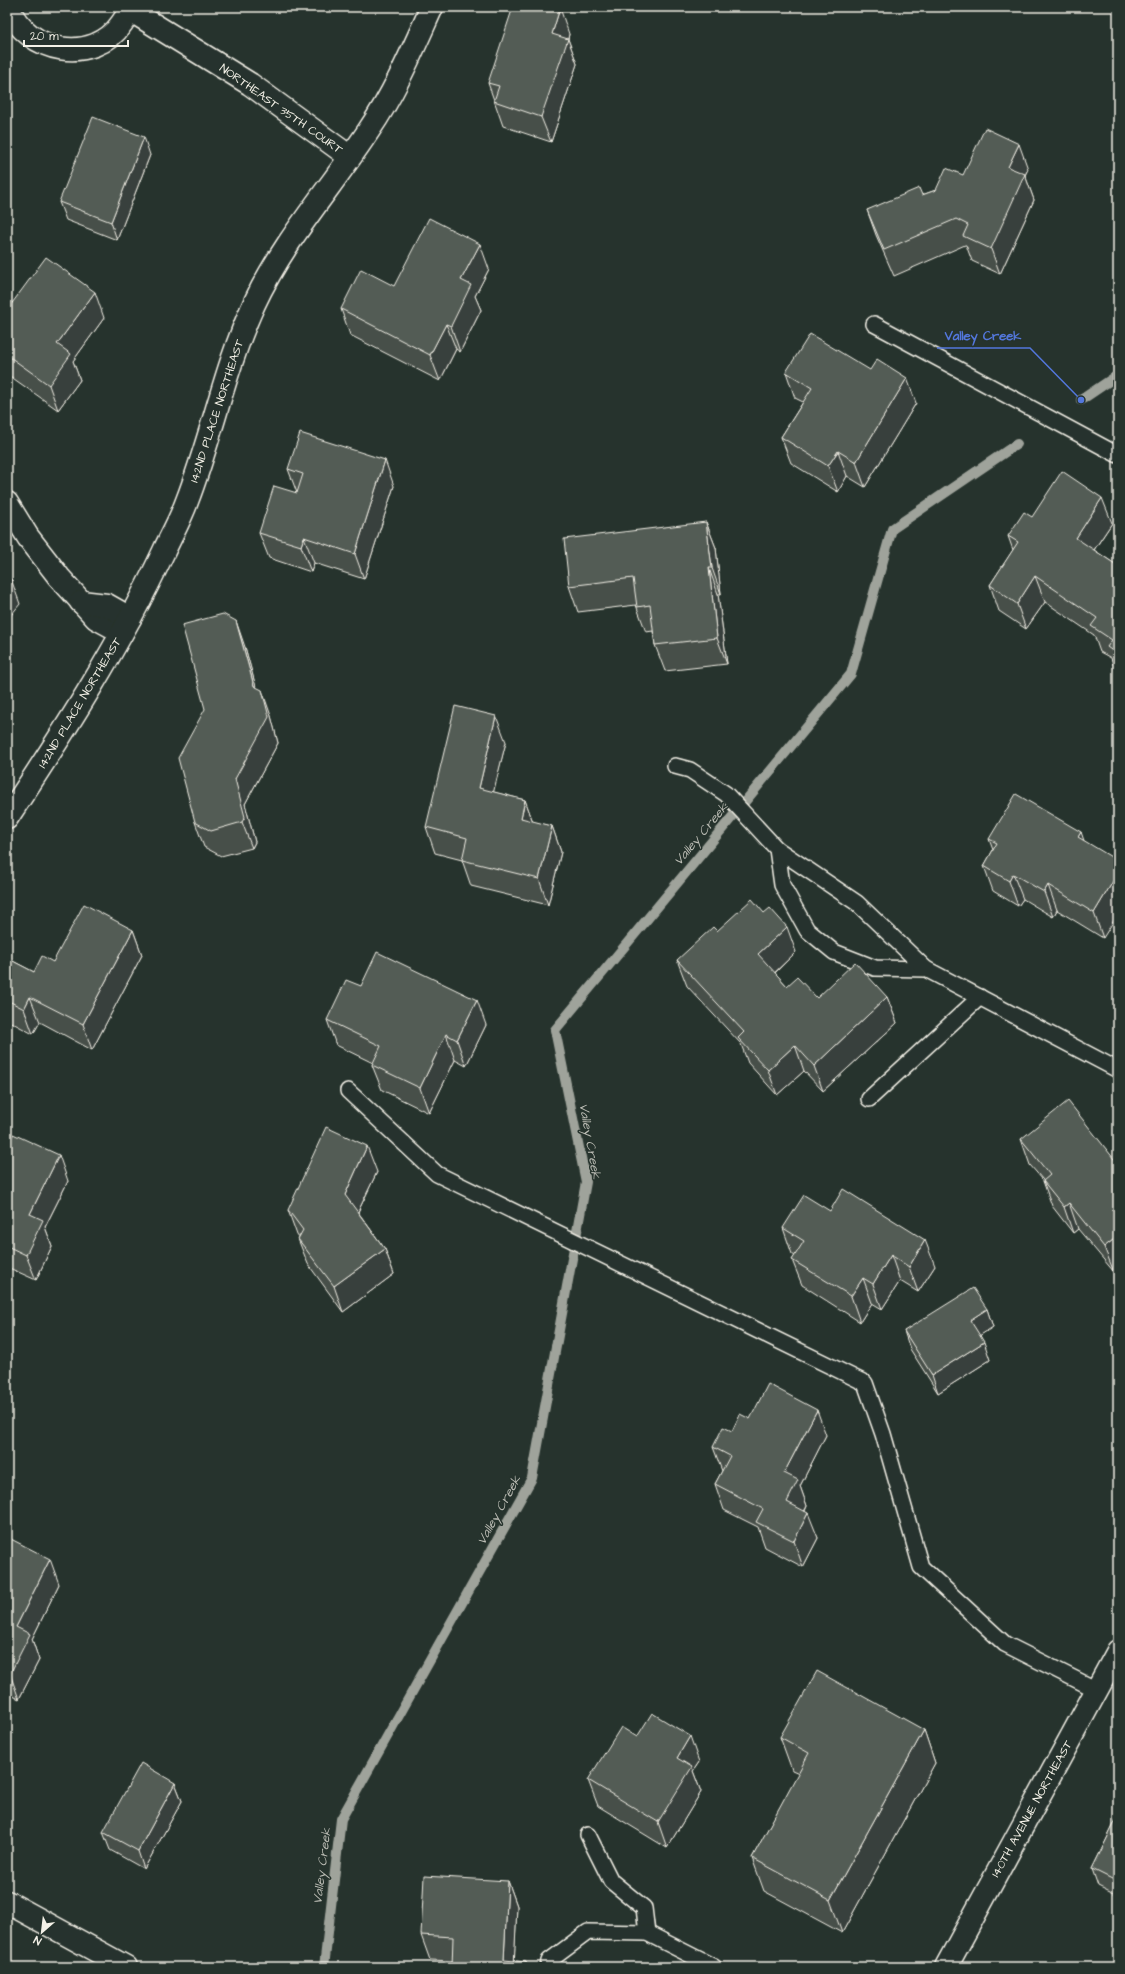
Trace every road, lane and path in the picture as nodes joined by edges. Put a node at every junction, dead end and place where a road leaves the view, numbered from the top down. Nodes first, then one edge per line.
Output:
1 (8, 7) edge
2 (432, 7) edge
3 (130, 8) edge
4 (350, 157) junction
5 (874, 324) dead end
6 (1118, 455) edge
7 (7, 503) edge
8 (126, 625) junction
9 (675, 766) dead end
10 (7, 818) edge
11 (777, 849) junction
12 (926, 969) junction
13 (980, 998) junction
14 (1118, 1070) edge
15 (348, 1091) dead end
16 (869, 1099) dead end
17 (1118, 1651) edge
18 (1097, 1690) junction
19 (588, 1835) dead end
20 (7, 1902) edge
21 (647, 1933) junction
22 (126, 1967) edge
23 (548, 1967) edge
24 (714, 1967) edge
25 (946, 1967) edge

1 - 3 street, NORTHEAST 35TH COURT
2 - 4 street, 142ND PLACE NORTHEAST
3 - 4 street, NORTHEAST 35TH COURT
4 - 8 street, 142ND PLACE NORTHEAST
5 - 6 lane
7 - 8 street
8 - 10 street, 142ND PLACE NORTHEAST
9 - 11 lane
11 - 12 lane
11 - 12 lane
12 - 13 lane
13 - 14 lane
13 - 16 lane
15 - 18 lane
17 - 18 street, 140TH AVENUE NORTHEAST
18 - 25 street, 140TH AVENUE NORTHEAST
19 - 21 lane
20 - 22 street
21 - 23 lane
21 - 24 lane

